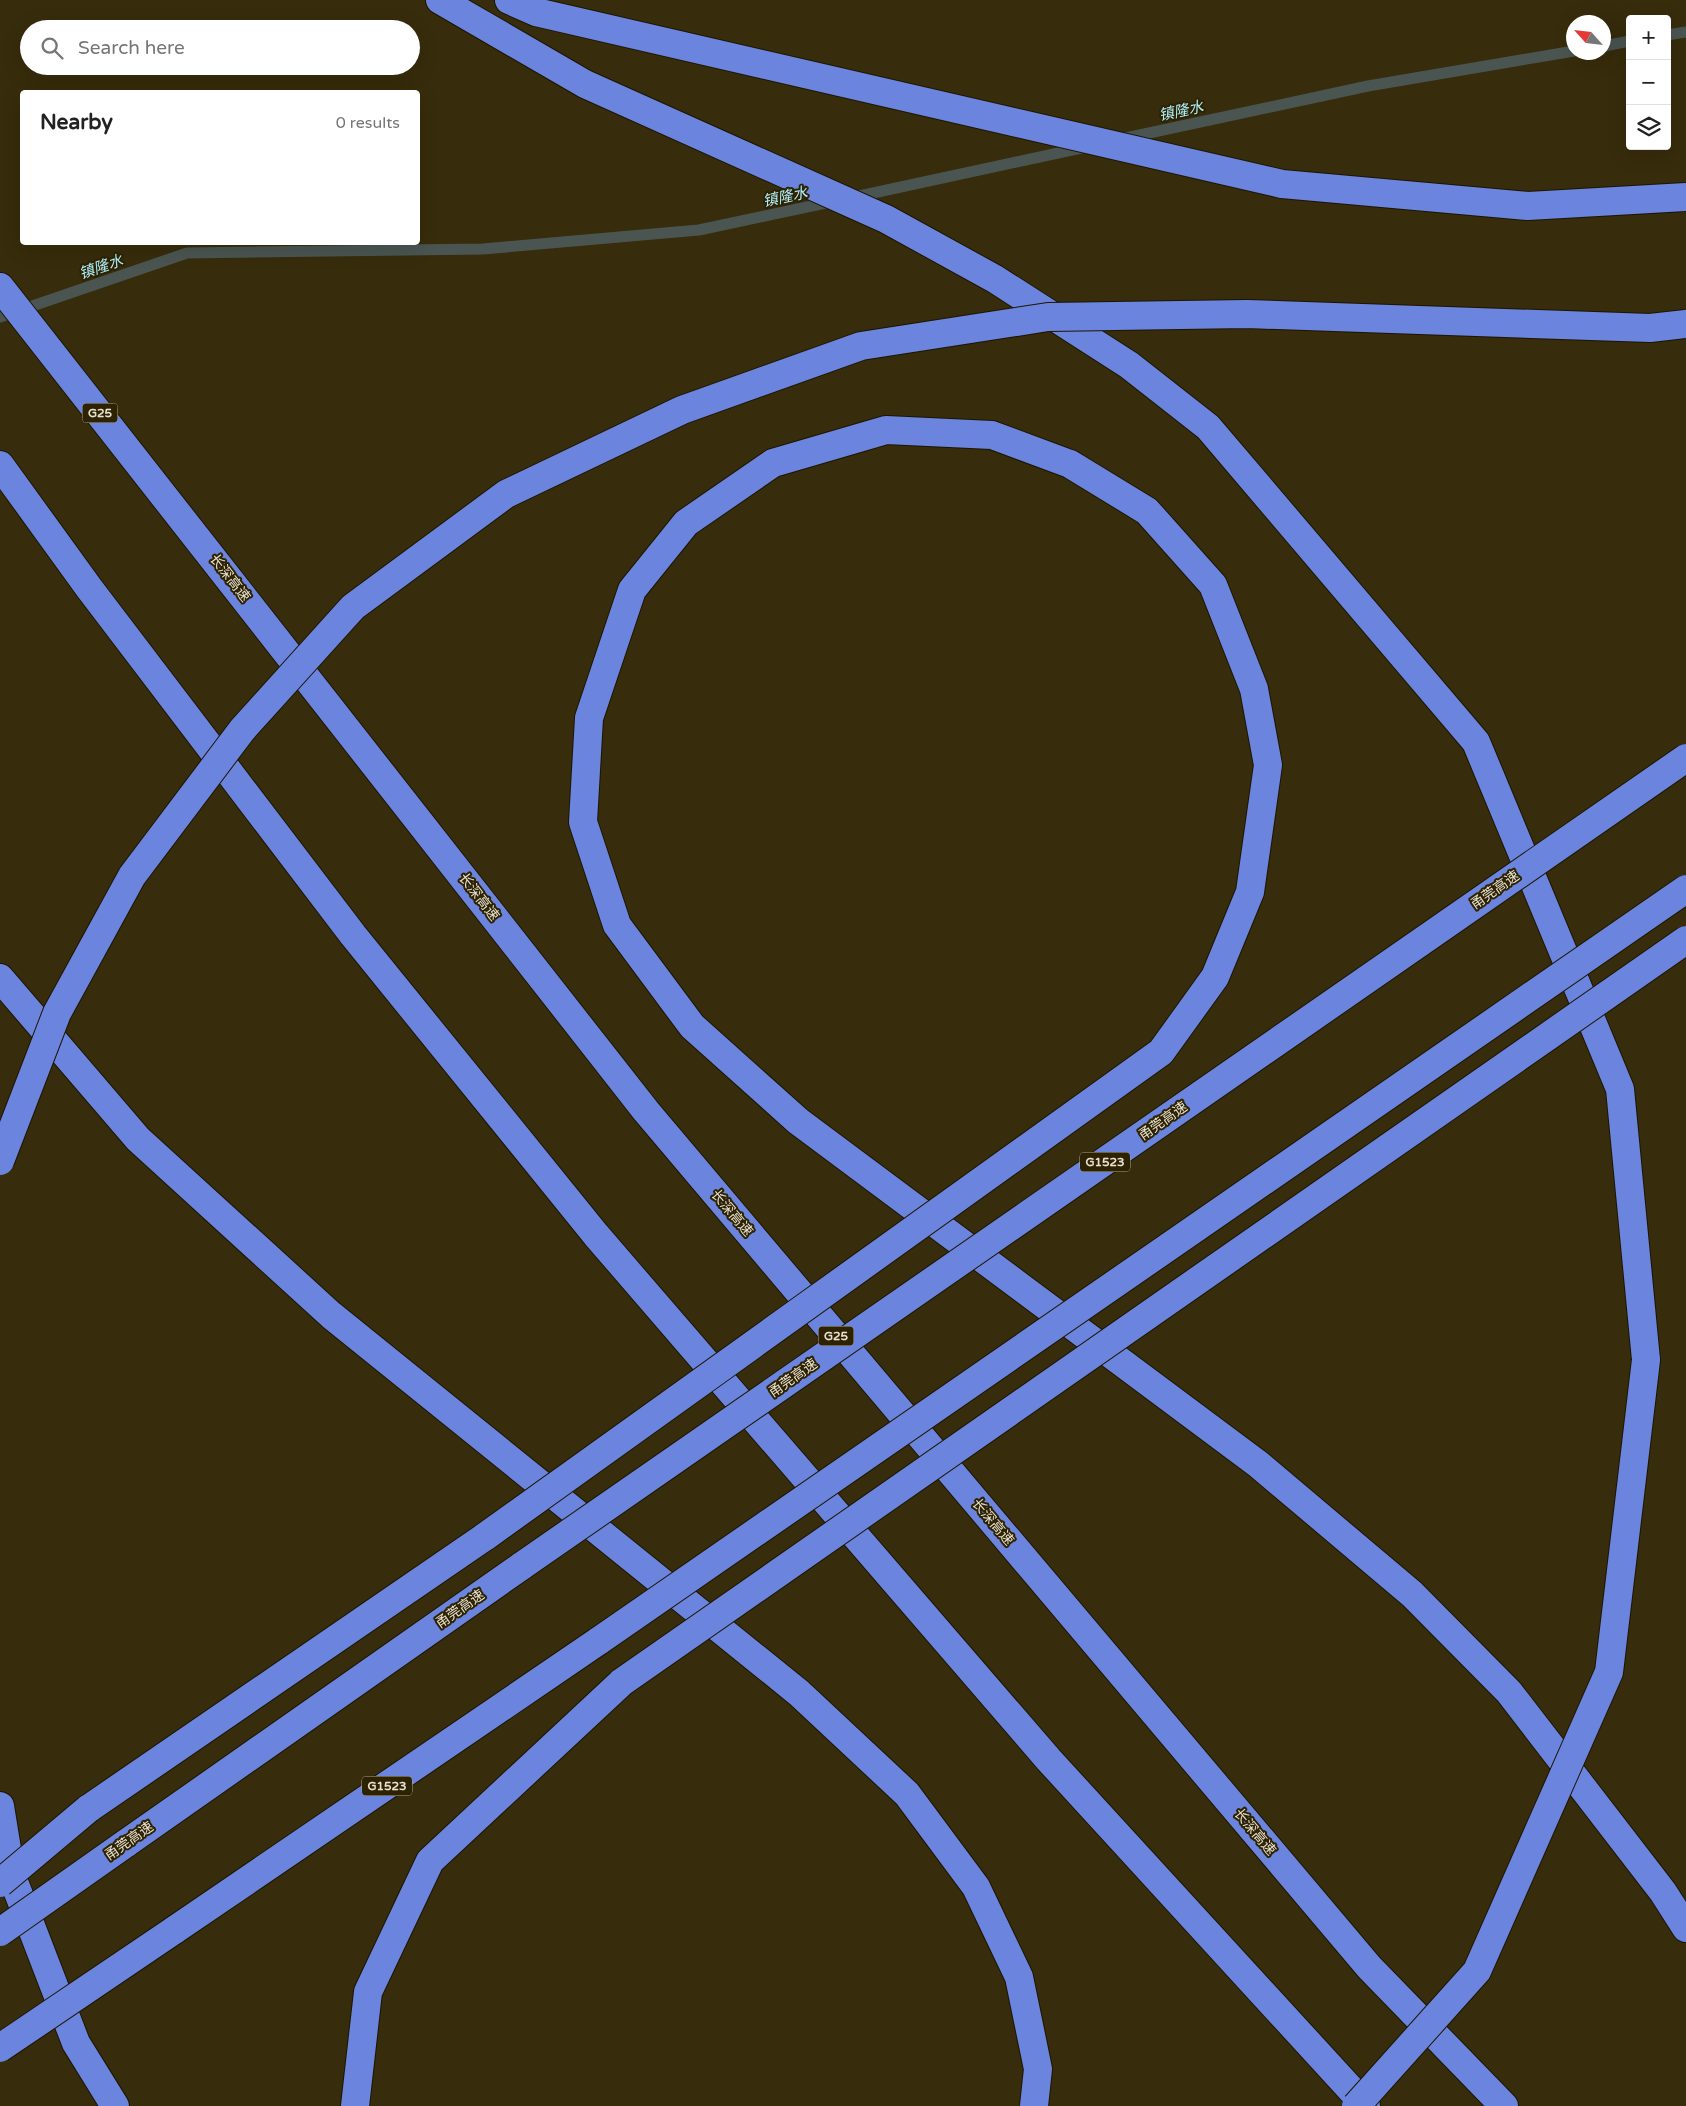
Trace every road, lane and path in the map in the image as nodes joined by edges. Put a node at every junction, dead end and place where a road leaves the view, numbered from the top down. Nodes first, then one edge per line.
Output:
1 (440, 0) edge
2 (509, 0) edge
3 (1686, 197) edge
4 (0, 287) edge
5 (1686, 324) edge
6 (0, 465) edge
7 (1686, 758) edge
8 (1686, 889) edge
9 (1686, 940) edge
10 (0, 978) edge
11 (0, 1161) edge
12 (0, 1806) edge
13 (0, 1883) edge
14 (1686, 1928) edge
15 (0, 1932) edge
16 (0, 2048) edge
17 (116, 2106) edge
18 (355, 2106) edge
19 (1034, 2106) edge
20 (1356, 2106) edge
21 (1366, 2106) edge
22 (1504, 2106) edge

1 - 20 highway, bridge
2 - 3 highway
4 - 22 highway, 长深高速 / G25
5 - 11 highway, bridge
6 - 21 highway
7 - 15 highway, 甬莞高速 / G1523, bridge
8 - 16 highway, G1523, bridge
9 - 18 highway, bridge
10 - 19 highway
12 - 17 highway
13 - 14 highway, bridge

